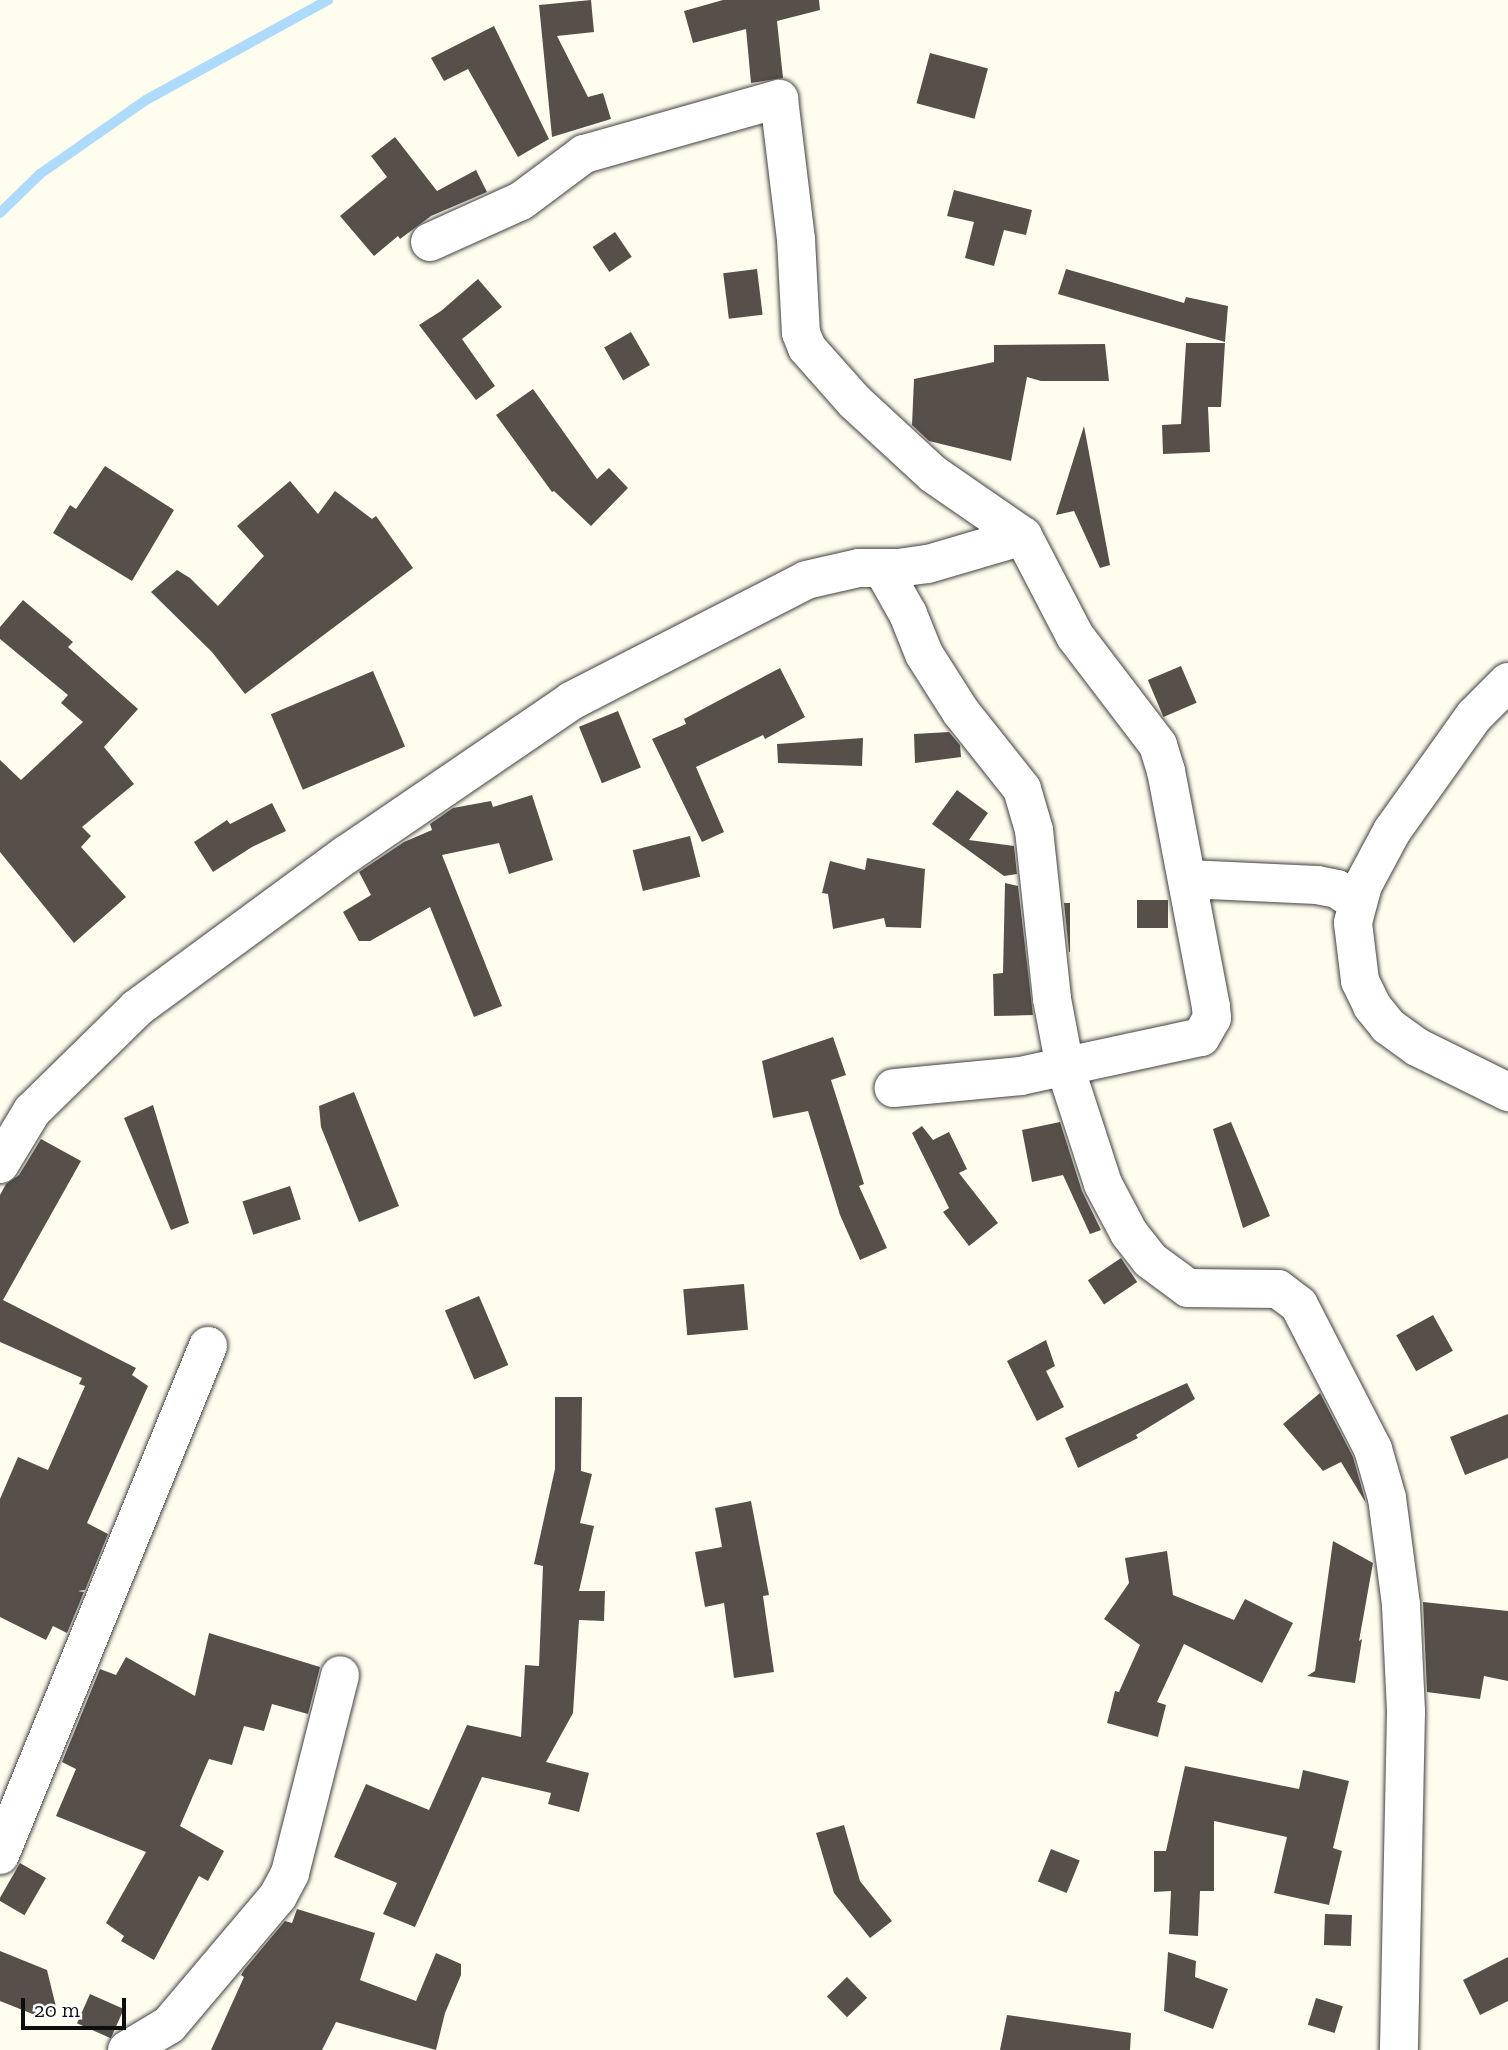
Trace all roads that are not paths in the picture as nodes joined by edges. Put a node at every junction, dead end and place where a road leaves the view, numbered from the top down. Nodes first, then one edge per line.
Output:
1 (430, 243) dead end
2 (1023, 536) junction
3 (882, 568) junction
4 (1508, 682) edge
5 (1186, 879) junction
6 (1356, 902) junction
7 (1065, 1067) junction
8 (894, 1088) dead end
9 (1508, 1092) edge
10 (0, 1164) edge
11 (208, 1346) dead end
12 (340, 1675) dead end
13 (0, 1855) edge
14 (127, 2050) edge
15 (1399, 2050) edge

1 - 2 street
2 - 3 street
2 - 5 street
3 - 7 street
3 - 10 street
4 - 6 street
5 - 6 street
5 - 7 street
6 - 9 street
7 - 8 street
7 - 15 street
11 - 13 street
12 - 14 street

